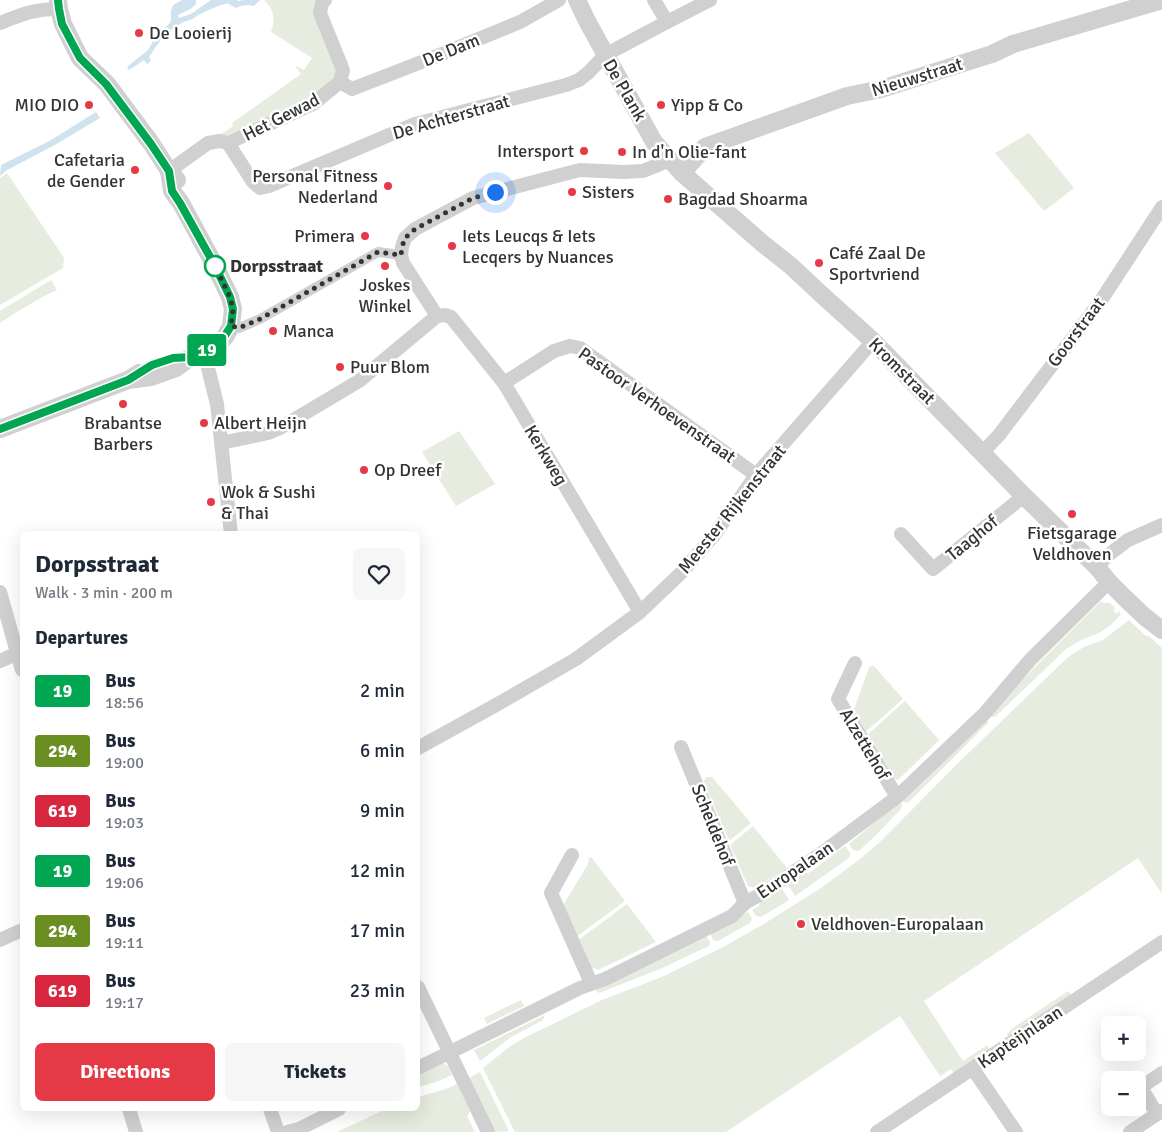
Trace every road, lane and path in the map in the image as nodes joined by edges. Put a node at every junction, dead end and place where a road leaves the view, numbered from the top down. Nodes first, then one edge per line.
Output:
1 (326, 0) edge
2 (559, 0) edge
3 (577, 0) edge
4 (654, 0) edge
5 (710, 0) edge
6 (1162, 0) edge
7 (58, 4) edge
8 (667, 22) junction
9 (0, 23) edge
10 (605, 55) junction
11 (340, 82) junction
12 (228, 143) junction
13 (676, 166) junction
14 (169, 171) junction
15 (1162, 207) edge
16 (401, 255) junction
17 (438, 316) junction
18 (231, 326) junction
19 (873, 341) junction
20 (198, 354) junction
21 (504, 382) junction
22 (0, 429) edge
23 (221, 443) junction
24 (983, 452) junction
25 (756, 475) junction
26 (1024, 496) junction
27 (1162, 525) edge
28 (231, 531) edge
29 (901, 534) dead end
30 (1097, 567) junction
31 (1109, 582) junction
32 (0, 592) edge
33 (640, 612) junction
34 (1162, 630) edge
35 (18, 653) junction
36 (0, 661) edge
37 (20, 662) edge
38 (855, 663) dead end
39 (420, 747) edge
40 (681, 747) dead end
41 (897, 797) junction
42 (572, 855) dead end
43 (745, 903) junction
44 (20, 931) edge
45 (0, 940) edge
46 (1162, 942) edge
47 (591, 983) junction
48 (420, 991) edge
49 (449, 1052) junction
50 (420, 1067) edge
51 (973, 1069) junction
52 (1162, 1073) edge
53 (130, 1111) edge
54 (271, 1111) edge
55 (335, 1111) edge
56 (1160, 1113) edge
57 (880, 1131) edge
58 (136, 1132) edge
59 (278, 1132) edge
60 (287, 1132) edge
61 (488, 1132) edge
62 (1016, 1132) edge
63 (1130, 1132) edge

1 - 11 street
2 - 11 street, De Dam
3 - 10 street, De Plank
4 - 8 street
5 - 8 street
6 - 13 street, Nieuwstraat
7 - 9 street
7 - 14 street
8 - 10 street
10 - 12 street, De Achterstraat
10 - 13 street, De Plank
11 - 12 street, Het Gewad
12 - 14 street, Het Gewad
13 - 16 street
13 - 19 street, Kromstraat
14 - 18 street
15 - 24 street, Goorstraat
16 - 17 street
16 - 18 street
17 - 21 street, Kerkweg
17 - 23 street
18 - 20 street
19 - 24 street, Kromstraat
19 - 25 street, Meester Rijkenstraat
20 - 22 street
20 - 23 street
21 - 25 street, Pastoor Verhoevenstraat
21 - 33 street, Kerkweg
23 - 28 street
24 - 26 street, Kromstraat
25 - 33 street, Meester Rijkenstraat
26 - 29 street, Taaghof
26 - 30 street, Kromstraat
27 - 30 street
30 - 31 street, Kromstraat
31 - 34 street, Kromstraat
31 - 41 street, Europalaan
32 - 35 street
33 - 39 street, Meester Rijkenstraat
35 - 36 street
35 - 37 street
38 - 41 street, Alzettehof
40 - 43 street, Scheldehof
41 - 43 street, Europalaan
42 - 47 street
43 - 47 street, Europalaan
44 - 45 street
46 - 51 street, Kapteijnlaan
47 - 49 street, Europalaan
48 - 49 street
49 - 50 street, Europalaan
49 - 61 street
51 - 57 street, Kapteijnlaan
51 - 62 street
52 - 56 street
53 - 58 street
54 - 59 street
55 - 60 street
56 - 63 street

